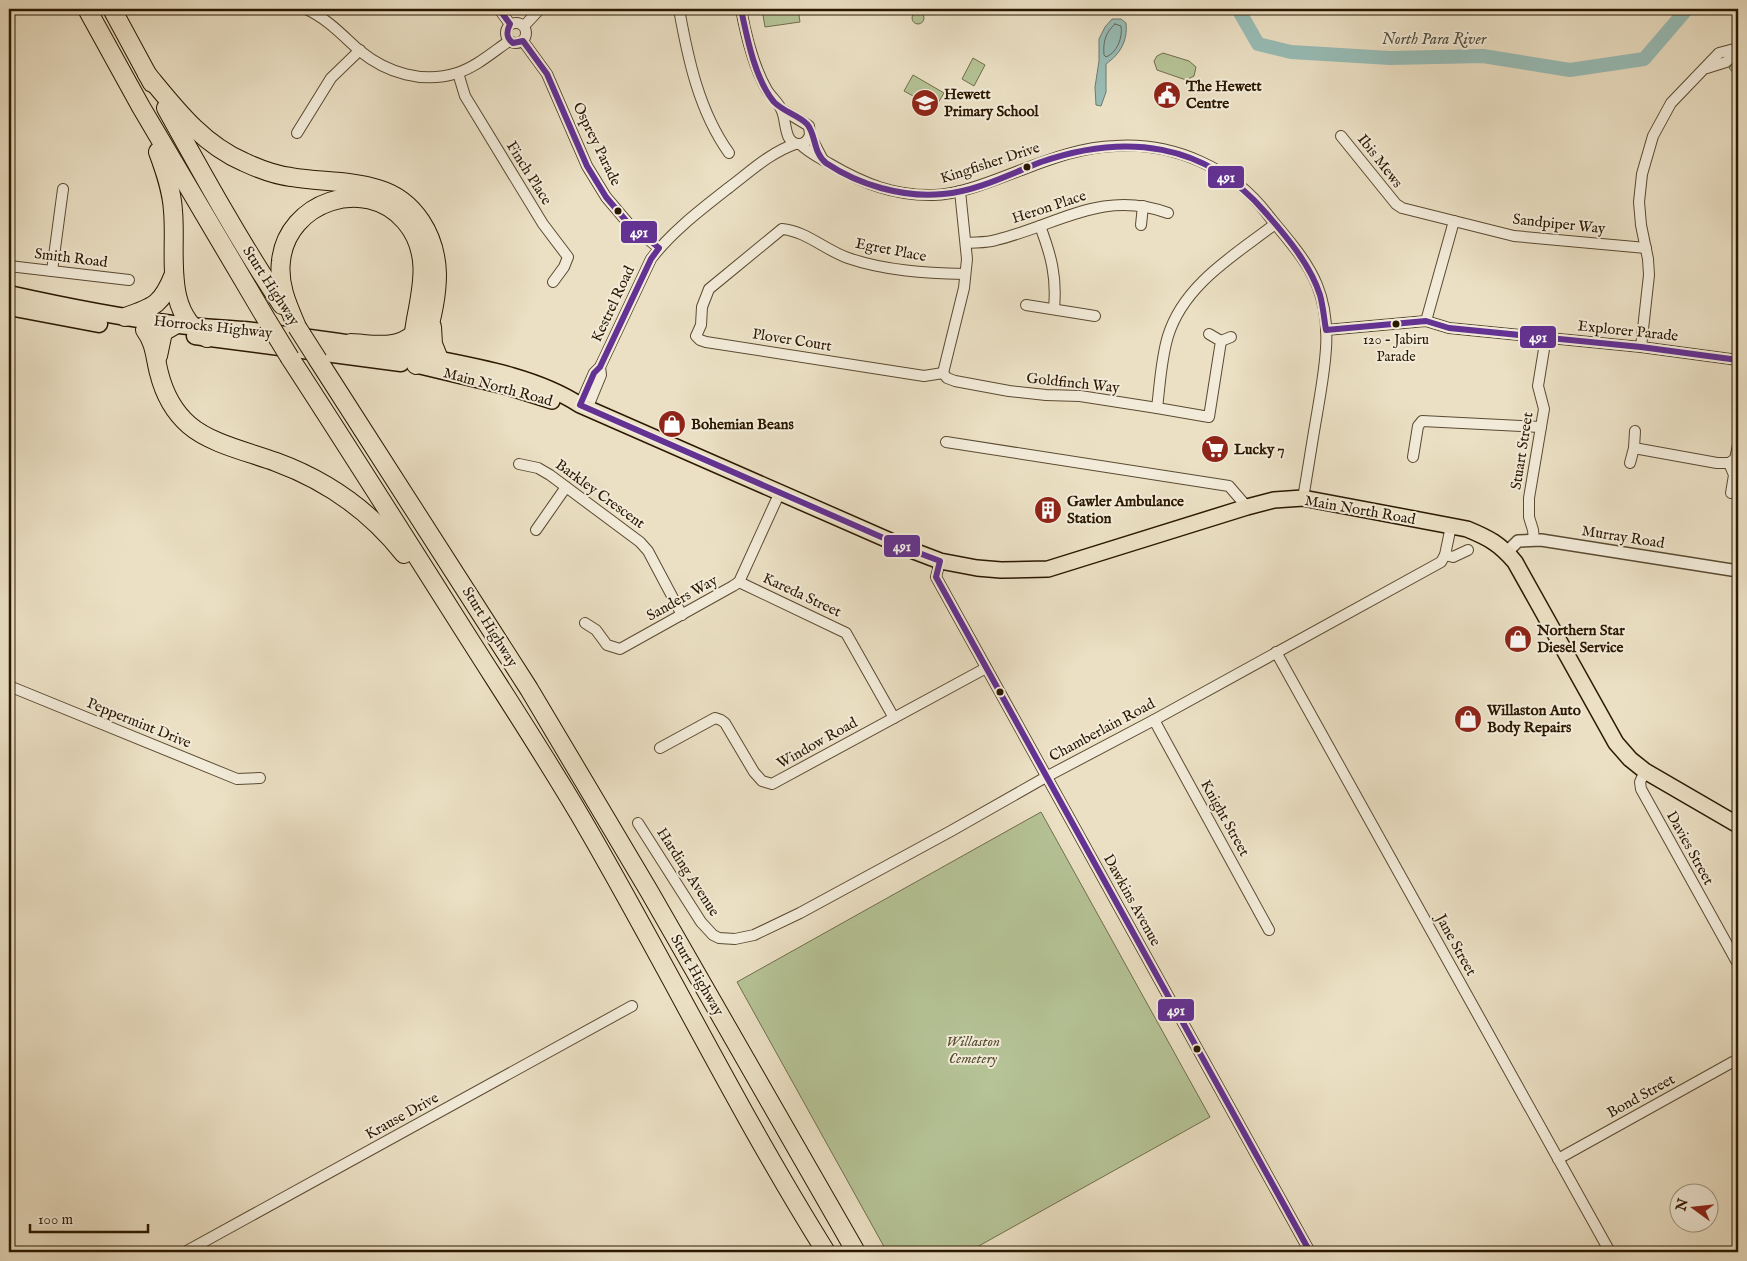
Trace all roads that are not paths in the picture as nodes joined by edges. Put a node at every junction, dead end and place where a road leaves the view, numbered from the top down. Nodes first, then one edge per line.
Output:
1 (86, 9) edge
2 (112, 9) edge
3 (306, 9) edge
4 (499, 9) edge
5 (540, 9) edge
6 (679, 9) edge
7 (741, 9) edge
8 (510, 24) junction
9 (524, 26) junction
10 (509, 40) junction
11 (523, 41) junction
12 (1738, 49) edge
13 (360, 50) junction
14 (458, 73) junction
15 (147, 74) junction
16 (141, 107) junction
17 (781, 109) junction
18 (802, 120) junction
19 (787, 131) junction
20 (297, 133) dead end
21 (810, 135) junction
22 (1342, 136) dead end
23 (797, 144) junction
24 (729, 154) dead end
25 (768, 157) junction
26 (823, 160) junction
27 (63, 189) dead end
28 (960, 191) junction
29 (1143, 206) junction
30 (1168, 213) dead end
31 (1454, 221) junction
32 (1275, 224) junction
33 (1141, 225) dead end
34 (1040, 226) junction
35 (966, 243) junction
36 (659, 248) junction
37 (1646, 248) junction
38 (9, 266) edge
39 (52, 271) junction
40 (174, 273) junction
41 (965, 274) junction
42 (129, 280) dead end
43 (553, 282) dead end
44 (716, 283) joint
45 (9, 294) edge
46 (1026, 305) dead end
47 (9, 308) edge
48 (1054, 308) junction
49 (432, 314) junction
50 (1095, 316) dead end
51 (125, 317) junction
52 (1426, 321) junction
53 (176, 327) junction
54 (297, 327) junction
55 (145, 330) junction
56 (1326, 330) junction
57 (414, 334) junction
58 (1209, 334) dead end
59 (1231, 337) dead end
60 (1546, 337) junction
61 (207, 338) junction
62 (1221, 341) junction
63 (351, 343) junction
64 (1641, 346) junction
65 (417, 360) junction
66 (439, 360) junction
67 (1738, 360) edge
68 (157, 361) junction
69 (943, 373) junction
70 (584, 407) junction
71 (1157, 408) junction
72 (1541, 427) junction
73 (1635, 431) dead end
74 (946, 442) dead end
75 (1738, 445) edge
76 (1634, 448) junction
77 (1413, 457) dead end
78 (1630, 463) dead end
79 (1729, 463) junction
80 (519, 464) dead end
81 (566, 487) junction
82 (780, 492) junction
83 (1731, 493) dead end
84 (1303, 498) junction
85 (1247, 507) junction
86 (1451, 526) junction
87 (536, 530) dead end
88 (1534, 540) junction
89 (1468, 550) dead end
90 (1507, 552) junction
91 (1445, 555) junction
92 (940, 561) junction
93 (1738, 571) edge
94 (739, 582) junction
95 (682, 615) junction
96 (458, 621) junction
97 (585, 623) dead end
98 (1276, 652) junction
99 (986, 668) junction
100 (9, 686) edge
101 (894, 718) junction
102 (1154, 720) junction
103 (660, 748) dead end
104 (1645, 771) junction
105 (1046, 777) junction
106 (260, 778) dead end
107 (638, 823) dead end
108 (1738, 825) edge
109 (1269, 930) dead end
110 (713, 935) joint
111 (1738, 962) edge
112 (632, 1006) dead end
113 (1738, 1059) edge
114 (1558, 1159) junction
115 (792, 1198) junction
116 (185, 1252) edge
117 (810, 1252) edge
118 (826, 1252) edge
119 (856, 1252) edge
120 (1310, 1252) edge
121 (1610, 1252) edge

1 - 16 highway, Sturt Highway
2 - 15 highway, Sturt Highway
3 - 13 street
4 - 8 street
5 - 9 street
6 - 24 street
7 - 17 street
8 - 9 street
8 - 10 street
9 - 11 street
10 - 11 street
10 - 14 street
11 - 36 street, Osprey Parade
12 - 37 street
13 - 14 street
13 - 20 street
14 - 43 street, Finch Place
15 - 49 highway
15 - 54 highway, Sturt Highway
16 - 40 highway
16 - 96 highway, Sturt Highway, bridge
17 - 18 street
17 - 19 street
18 - 19 street
18 - 21 street
19 - 23 street
19 - 25 street, Kestrel Road
21 - 23 street
21 - 26 street
22 - 31 street, Ibis Mews
23 - 25 street, Kestrel Road
23 - 26 street, Kingfisher Drive
25 - 36 street, Kestrel Road
26 - 28 street, Kingfisher Drive
27 - 39 street
28 - 32 street, Kingfisher Drive
28 - 35 street
29 - 30 street, Heron Place
29 - 33 street
29 - 34 street, Heron Place
31 - 37 street, Sandpiper Way
31 - 52 street
32 - 56 street, Kingfisher Drive
32 - 71 street
34 - 35 street, Heron Place
34 - 48 street
35 - 41 street
36 - 70 street, Kestrel Road
37 - 64 street
38 - 39 street, Smith Road
39 - 42 street, Smith Road
40 - 51 highway
40 - 53 highway
41 - 44 street, Egret Place
41 - 69 street
44 - 69 street, Plover Court
45 - 51 highway, Horrocks Highway
46 - 48 street
47 - 55 highway, Horrocks Highway
48 - 50 street
49 - 65 highway
49 - 66 highway
51 - 53 highway, Horrocks Highway
52 - 56 street
52 - 60 street, Explorer Parade
53 - 55 highway, Horrocks Highway
53 - 61 highway
53 - 61 highway, Horrocks Highway
53 - 63 highway, Horrocks Highway
53 - 68 highway
54 - 57 highway
54 - 119 highway, Sturt Highway, bridge
55 - 68 highway
56 - 84 street, Kingfisher Drive
57 - 63 highway
57 - 65 highway
58 - 62 street
59 - 62 street
60 - 64 street, Explorer Parade
60 - 72 street, Stuart Street
61 - 65 highway, Horrocks Highway
62 - 71 street, Goldfinch Way
63 - 65 highway, Horrocks Highway
64 - 67 street, Explorer Parade
65 - 66 main road, Main North Road
65 - 70 main road, Main North Road
66 - 70 main road, Main North Road
68 - 96 highway
69 - 71 street, Goldfinch Way
70 - 82 main road, Main North Road
72 - 77 street
72 - 88 street, Stuart Street
73 - 76 street
74 - 85 street
75 - 79 street
76 - 78 street
76 - 79 street
79 - 83 street
80 - 81 street, Barkley Crescent
81 - 87 street
81 - 95 street, Barkley Crescent
82 - 92 main road, Main North Road
82 - 94 street, Sanders Way
84 - 85 main road, Main North Road
84 - 86 main road, Main North Road
85 - 92 main road, Main North Road
86 - 90 main road, Main North Road
86 - 91 street
88 - 90 street, Murray Road
88 - 93 street, Murray Road
89 - 91 street, Chamberlain Road
90 - 104 main road, Main North Road
91 - 98 street, Chamberlain Road
92 - 99 street, Dawkins Avenue
94 - 95 street, Sanders Way
94 - 101 street, Kareda Street
95 - 97 street, Sanders Way
96 - 115 highway, Sturt Highway
98 - 102 street, Chamberlain Road
98 - 114 street, Jane Street
99 - 101 street, Window Road
99 - 105 street, Dawkins Avenue
100 - 106 street, Peppermint Drive
101 - 103 street, Window Road
102 - 105 street, Chamberlain Road
102 - 109 street, Knight Street
104 - 108 main road, Main North Road
104 - 111 street, Davies Street
105 - 110 street, Chamberlain Road
105 - 120 street, Dawkins Avenue
107 - 110 street, Harding Avenue
112 - 116 street, Krause Drive
113 - 114 street, Bond Street
114 - 121 street, Jane Street
115 - 117 highway
115 - 118 highway, Sturt Highway

